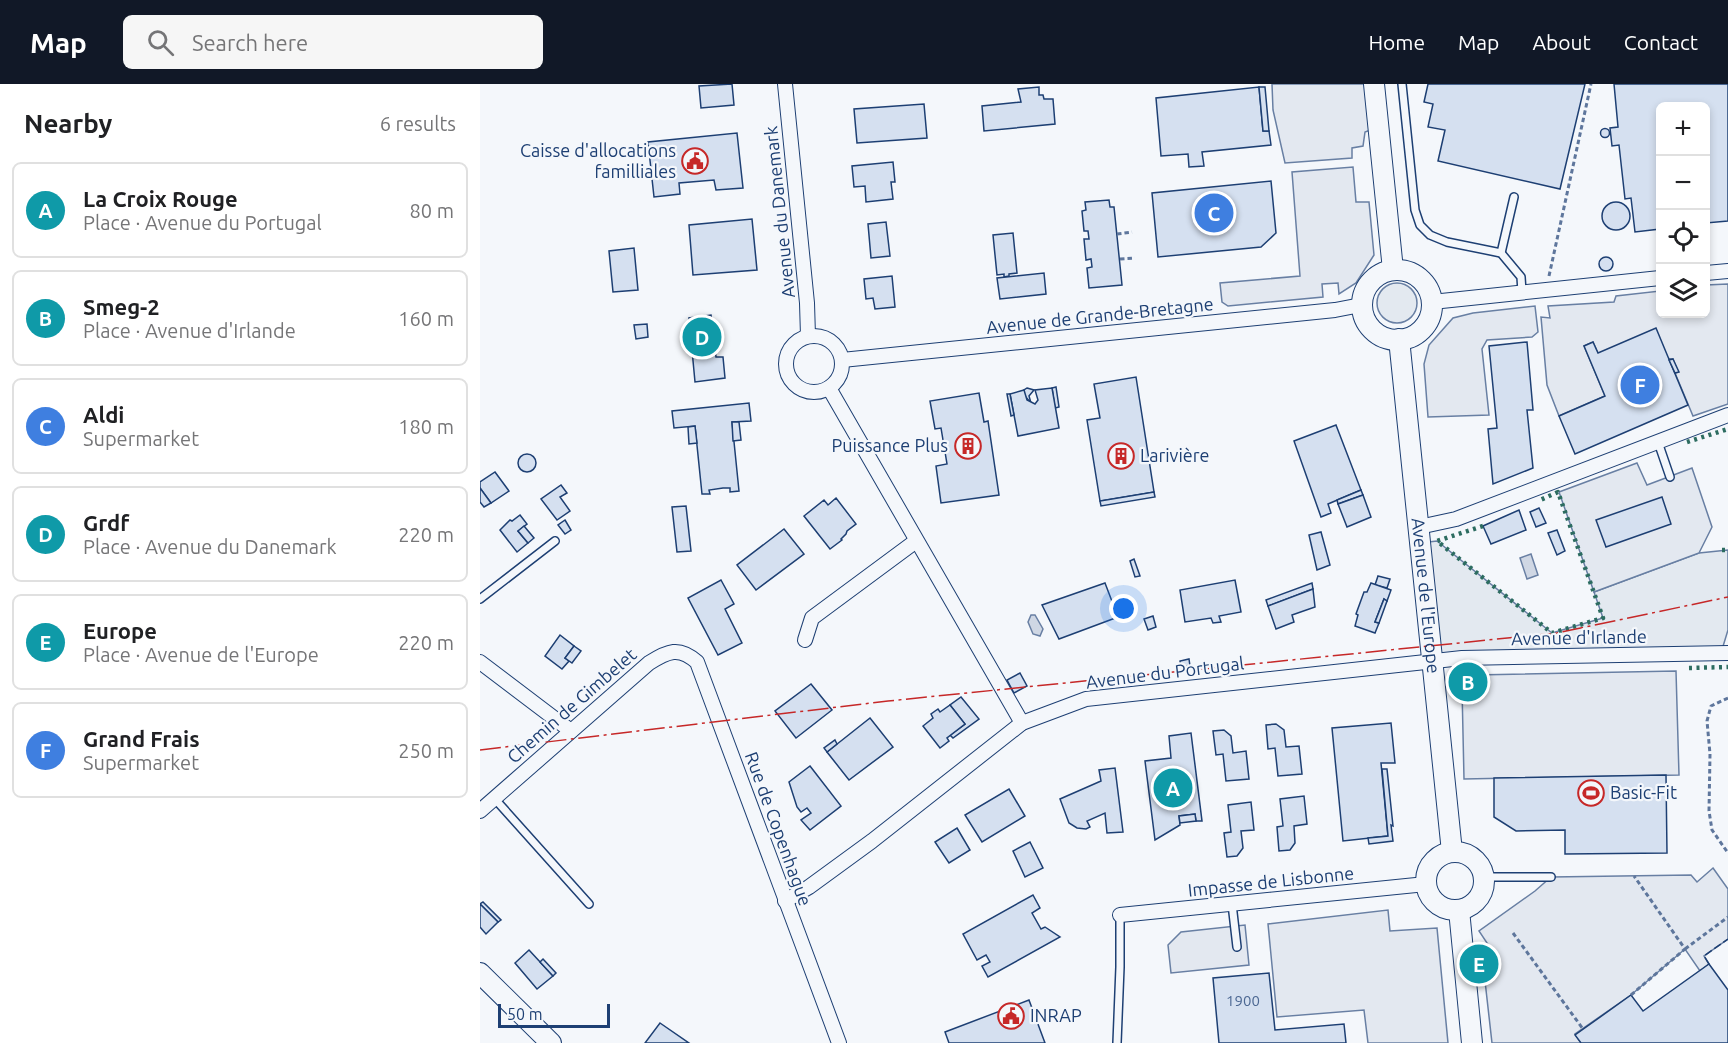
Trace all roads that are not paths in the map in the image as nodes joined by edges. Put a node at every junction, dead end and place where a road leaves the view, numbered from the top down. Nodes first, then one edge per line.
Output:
1 (785, 84) edge
2 (1374, 84) edge
3 (1402, 84) edge
4 (1514, 197) dead end
5 (1502, 253) junction
6 (1393, 270) junction
7 (1728, 271) edge
8 (1710, 273) edge
9 (1656, 278) edge
10 (1522, 292) junction
11 (1432, 302) junction
12 (1361, 305) junction
13 (808, 336) junction
14 (1399, 339) junction
15 (842, 360) junction
16 (829, 388) junction
17 (1728, 415) edge
18 (1658, 442) junction
19 (1670, 477) dead end
20 (1419, 527) junction
21 (555, 541) dead end
22 (916, 541) junction
23 (480, 599) edge
24 (805, 640) dead end
25 (1728, 653) edge
26 (663, 654) joint
27 (1432, 661) junction
28 (480, 662) edge
29 (1022, 723) junction
30 (571, 731) junction
31 (494, 798) junction
32 (480, 812) edge
33 (1452, 852) junction
34 (1551, 877) dead end
35 (1484, 878) junction
36 (1426, 884) junction
37 (785, 901) junction
38 (589, 904) dead end
39 (1232, 904) junction
40 (1459, 910) junction
41 (1120, 915) joint
42 (1236, 947) dead end
43 (480, 973) edge
44 (551, 1043) edge
45 (839, 1043) edge
46 (1117, 1043) edge
47 (1472, 1043) edge

1 - 13 street, Avenue du Danemark
2 - 6 street
3 - 5 lane
4 - 5 lane
5 - 10 lane
6 - 11 street
6 - 12 street
7 - 8 street
9 - 10 street
10 - 11 street
11 - 14 street
12 - 14 street
12 - 15 street, Avenue de Grande-Bretagne
13 - 15 street
13 - 16 street
14 - 20 street, Avenue de l'Europe
15 - 16 street
16 - 22 street
17 - 18 street
18 - 19 lane
18 - 20 street
20 - 27 street, Avenue de l'Europe
21 - 23 lane
22 - 24 street
22 - 29 street
25 - 27 street, Avenue d'Irlande
26 - 30 street, Chemin de Gimbelet
26 - 37 street, Rue de Copenhague
27 - 29 street, Avenue du Portugal
27 - 33 street, Avenue de l'Europe
28 - 30 street
29 - 37 street, Avenue du Portugal
30 - 31 street, Chemin de Gimbelet
31 - 32 street, Chemin de Gimbelet
31 - 38 lane
33 - 35 street
33 - 36 street
34 - 35 lane
35 - 40 street
36 - 39 street, Impasse de Lisbonne
36 - 40 street
37 - 45 street, Rue de Copenhague
39 - 41 street, Impasse de Lisbonne
39 - 42 lane
40 - 47 street
41 - 46 lane
43 - 44 street

